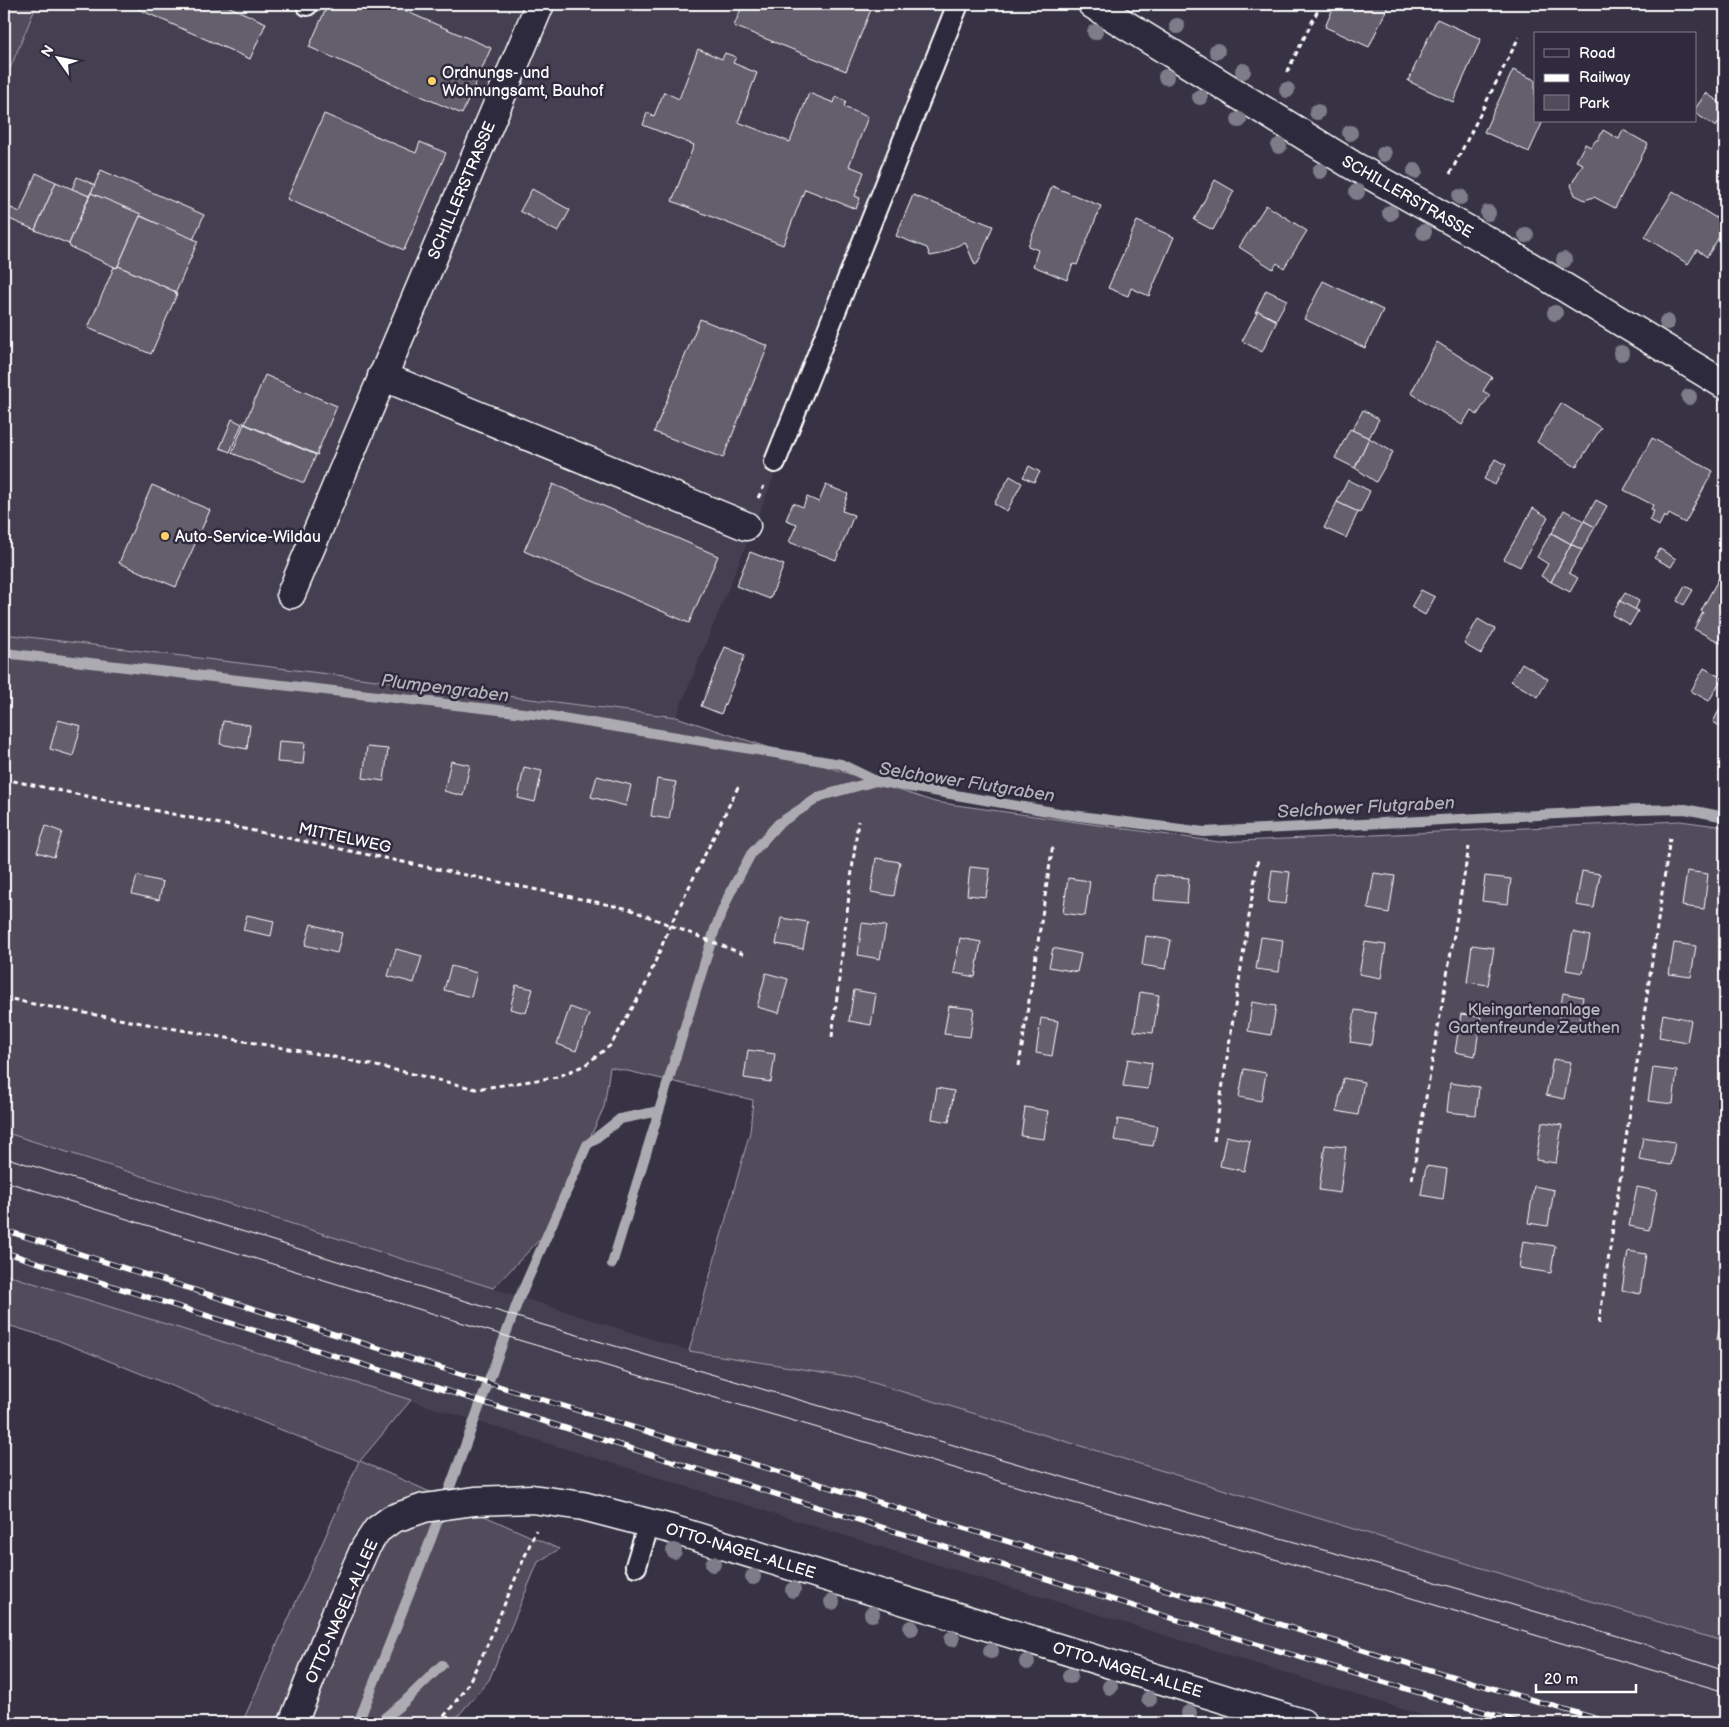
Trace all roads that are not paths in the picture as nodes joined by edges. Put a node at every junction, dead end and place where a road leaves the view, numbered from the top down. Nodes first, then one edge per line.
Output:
1 (540, 4) edge
2 (958, 4) edge
3 (1092, 4) edge
4 (382, 376) junction
5 (1725, 385) edge
6 (775, 462) road end
7 (746, 526) road end
8 (291, 594) dead end
9 (649, 1523) junction
10 (636, 1566) dead end
11 (293, 1723) edge
12 (1302, 1723) edge

1 - 4 street, SCHILLERSTRASSE
2 - 6 lane
3 - 5 street, SCHILLERSTRASSE
4 - 7 street
4 - 8 street, SCHILLERSTRASSE
9 - 10 lane
9 - 11 street, OTTO-NAGEL-ALLEE
9 - 12 street, OTTO-NAGEL-ALLEE

